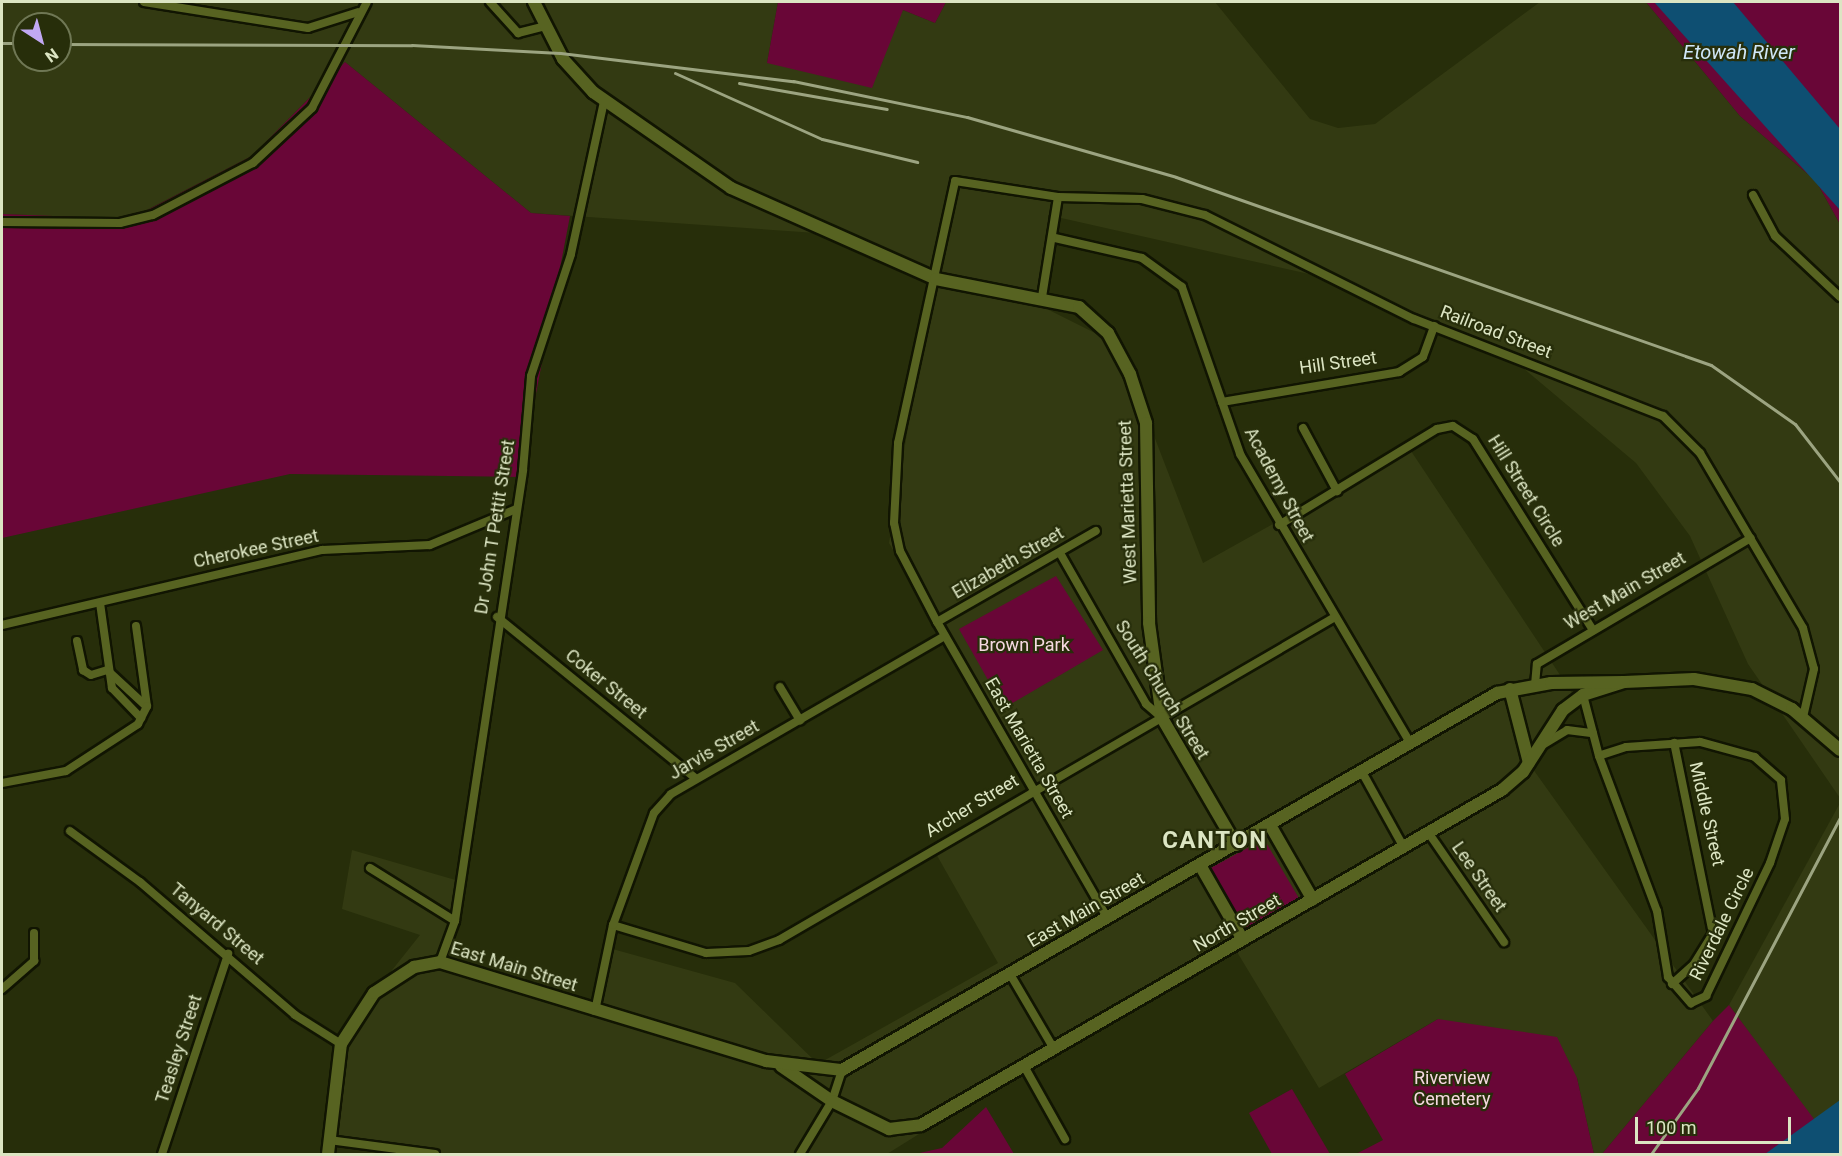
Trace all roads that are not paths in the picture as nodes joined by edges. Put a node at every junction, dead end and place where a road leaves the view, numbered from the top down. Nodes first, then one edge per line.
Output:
1 (144, 2) edge
2 (367, 2) edge
3 (490, 2) edge
4 (534, 2) edge
5 (358, 12) junction
6 (546, 26) junction
7 (604, 102) junction
8 (1753, 195) dead end
9 (1058, 197) junction
10 (2, 222) edge
11 (1054, 238) junction
12 (936, 279) junction
13 (1042, 297) junction
14 (1840, 297) edge
15 (1434, 326) junction
16 (1222, 402) junction
17 (1303, 428) dead end
18 (1337, 491) junction
19 (516, 508) junction
20 (1279, 525) junction
21 (1096, 531) dead end
22 (1751, 538) junction
23 (1060, 553) junction
24 (100, 603) junction
25 (497, 617) junction
26 (1335, 617) junction
27 (937, 622) junction
28 (2, 625) edge
29 (136, 626) dead end
30 (1593, 630) junction
31 (945, 636) junction
32 (77, 641) dead end
33 (107, 670) junction
34 (1624, 682) junction
35 (1535, 685) junction
36 (780, 687) dead end
37 (1510, 689) junction
38 (1583, 695) junction
39 (147, 706) junction
40 (1803, 717) junction
41 (141, 718) junction
42 (1162, 718) junction
43 (800, 720) junction
44 (1593, 733) junction
45 (1410, 743) junction
46 (1674, 743) junction
47 (1840, 750) edge
48 (1599, 756) junction
49 (1531, 757) junction
50 (1362, 772) junction
51 (694, 777) junction
52 (2, 783) edge
53 (1034, 788) junction
54 (1270, 825) junction
55 (70, 831) dead end
56 (1428, 832) junction
57 (1236, 845) junction
58 (1403, 846) junction
59 (1200, 865) junction
60 (370, 868) dead end
61 (1313, 900) junction
62 (1108, 919) junction
63 (455, 921) junction
64 (613, 925) junction
65 (34, 933) dead end
66 (1243, 940) junction
67 (1504, 942) dead end
68 (228, 954) junction
69 (440, 962) junction
70 (1010, 974) junction
71 (1672, 984) junction
72 (2, 990) edge
73 (595, 1011) junction
74 (341, 1044) junction
75 (1054, 1049) junction
76 (780, 1065) junction
77 (1024, 1066) junction
78 (842, 1070) junction
79 (832, 1101) junction
80 (1065, 1139) dead end
81 (329, 1140) junction
82 (162, 1155) edge
83 (328, 1155) edge
84 (435, 1155) edge
85 (800, 1155) edge

1 - 5 street
2 - 5 street
3 - 6 street
4 - 6 main road, West Marietta Street
5 - 10 street
6 - 7 main road, West Marietta Street
7 - 12 main road, West Marietta Street
7 - 19 street, Dr John T Pettit Street
8 - 14 street
9 - 11 street
9 - 12 street, Railroad Street
9 - 15 street, Railroad Street
11 - 13 street
11 - 16 street, Academy Street
12 - 13 main road, West Marietta Street
12 - 27 street, East Marietta Street
13 - 42 main road, West Marietta Street
15 - 16 street, Hill Street
15 - 22 street, Railroad Street
16 - 20 street, Academy Street
17 - 18 street
18 - 20 street, Hill Street Circle
18 - 30 street, Hill Street Circle
19 - 24 street, Cherokee Street
19 - 25 street, Dr John T Pettit Street
20 - 26 street, Academy Street
21 - 23 street, Elizabeth Street
22 - 30 street, West Main Street
22 - 40 street, Railroad Street
23 - 27 street, Elizabeth Street
23 - 42 street, South Church Street
24 - 28 street, Cherokee Street
24 - 33 street
25 - 51 street, Coker Street
25 - 63 street, Dr John T Pettit Street
26 - 42 street, Archer Street
26 - 45 street, Academy Street
27 - 31 street, East Marietta Street
29 - 39 street
30 - 35 street, West Main Street
31 - 43 street, Jarvis Street
31 - 53 street, East Marietta Street
32 - 33 street
33 - 39 street
33 - 41 street
34 - 35 main road
34 - 38 main road, North Street
34 - 40 main road
35 - 37 main road
36 - 43 street
37 - 45 main road
37 - 49 main road
38 - 44 street
38 - 49 main road, North Street
39 - 41 street
40 - 47 main road
41 - 52 street
42 - 53 street, Archer Street
42 - 57 main road, South Church Street
43 - 51 street, Jarvis Street
44 - 48 street
44 - 49 street
45 - 50 main road, East Main Street
46 - 48 street, Riverdale Circle
46 - 71 street, Middle Street
46 - 71 street, Riverdale Circle
48 - 71 street, Riverdale Circle
49 - 56 main road, North Street
50 - 54 main road, East Main Street
50 - 58 street
51 - 64 street, Jarvis Street
53 - 62 street, East Marietta Street
53 - 64 street, Archer Street
54 - 57 main road, East Main Street
54 - 61 main road
55 - 68 street, Tanyard Street
56 - 58 main road, North Street
56 - 67 street, Lee Street
57 - 59 main road, East Main Street
58 - 61 main road, North Street
59 - 62 main road, East Main Street
59 - 66 main road
60 - 63 street
61 - 66 main road, North Street
62 - 70 main road, East Main Street
63 - 69 street, Dr John T Pettit Street
64 - 73 street, Jarvis Street
65 - 72 street
66 - 75 main road, North Street
68 - 74 street, Tanyard Street
68 - 82 street, Teasley Street
69 - 73 main road, East Main Street
69 - 74 main road, East Main Street
70 - 75 street
70 - 78 main road, East Main Street
73 - 76 main road, East Main Street
74 - 81 main road, East Main Street
75 - 77 main road, North Street
76 - 78 main road, East Main Street
76 - 79 main road, East Main Street
77 - 79 main road, North Street
77 - 80 street
78 - 79 street
79 - 85 street
81 - 83 main road, East Main Street
81 - 84 street

